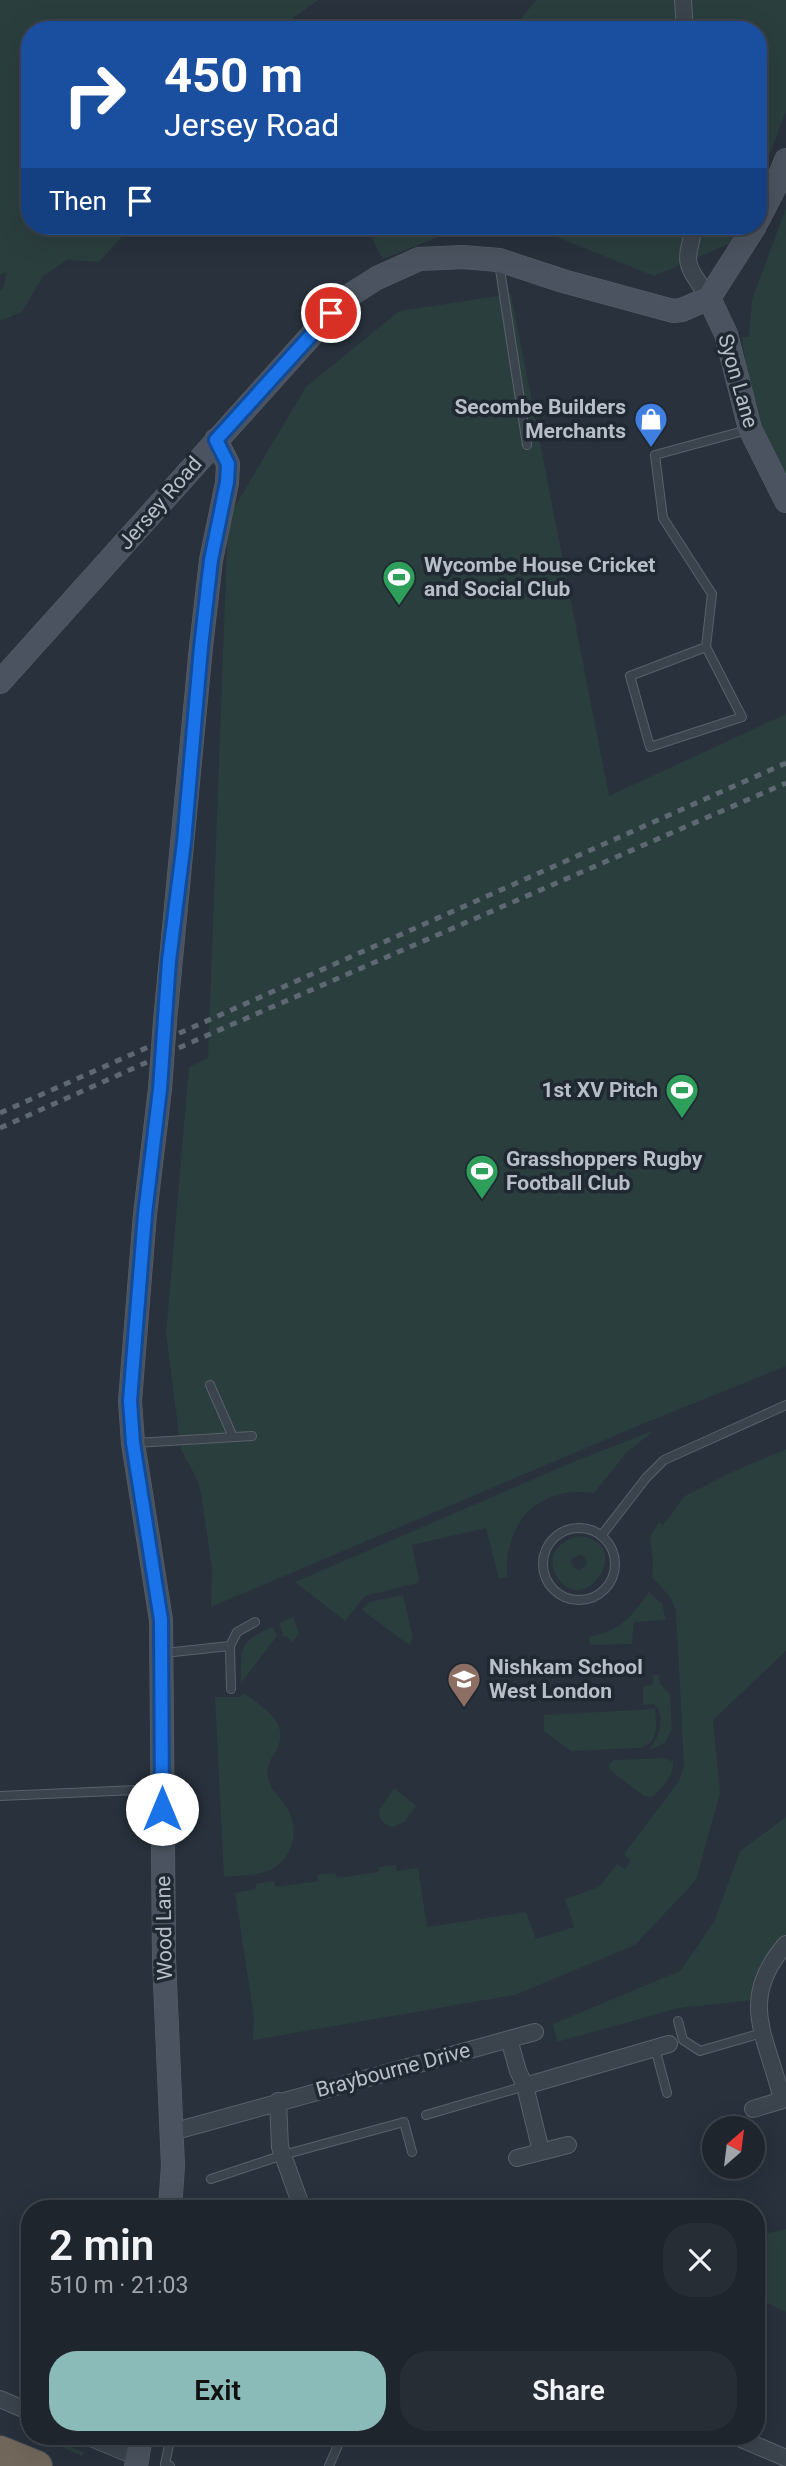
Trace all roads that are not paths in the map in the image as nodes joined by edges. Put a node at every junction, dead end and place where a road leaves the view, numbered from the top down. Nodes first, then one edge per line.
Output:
1 (683, 0) edge
2 (684, 21) edge
3 (786, 160) edge
4 (767, 202) edge
5 (692, 235) edge
6 (749, 235) edge
7 (499, 260) junction
8 (709, 298) junction
9 (750, 429) junction
10 (216, 440) junction
11 (527, 445) dead end
12 (786, 501) edge
13 (706, 647) junction
14 (0, 681) edge
15 (210, 1385) dead end
16 (786, 1405) edge
17 (252, 1436) dead end
18 (233, 1437) junction
19 (133, 1443) junction
20 (601, 1536) junction
21 (255, 1622) dead end
22 (230, 1646) junction
23 (161, 1653) junction
24 (231, 1689) dead end
25 (162, 1789) junction
26 (0, 1796) edge
27 (786, 1944) edge
28 (678, 2021) dead end
29 (535, 2032) dead end
30 (762, 2033) junction
31 (509, 2039) junction
32 (662, 2046) joint
33 (525, 2086) junction
34 (667, 2093) dead end
35 (784, 2100) edge
36 (278, 2101) junction
37 (753, 2109) dead end
38 (426, 2115) dead end
39 (172, 2132) junction
40 (568, 2145) dead end
41 (541, 2151) junction
42 (412, 2152) dead end
43 (283, 2155) junction
44 (517, 2158) dead end
45 (211, 2179) dead end
46 (171, 2200) edge
47 (299, 2200) edge
48 (0, 2399) edge
49 (21, 2408) edge
50 (114, 2445) edge
51 (169, 2445) edge
52 (338, 2445) edge
53 (755, 2445) edge
54 (0, 2451) edge
55 (138, 2453) edge
56 (786, 2458) edge
57 (37, 2466) edge
58 (170, 2466) edge
59 (329, 2466) edge

1 - 2 street
3 - 4 street
5 - 8 street
6 - 8 street
7 - 8 street, Jersey Road
7 - 10 street, Jersey Road
7 - 11 lane
8 - 9 street, Syon Lane
9 - 12 street, Syon Lane
9 - 13 lane
10 - 14 street, Jersey Road
10 - 19 street, Wood Lane, bridge
13 - 13 lane
15 - 18 lane
16 - 20 lane
17 - 18 lane
18 - 19 lane
19 - 23 street, Wood Lane
20 - 20 lane
21 - 22 lane
22 - 23 lane
22 - 24 lane
23 - 25 street, Wood Lane
25 - 26 lane
25 - 39 street, Wood Lane
27 - 30 street
28 - 30 lane
29 - 31 street, Braybourne Drive
30 - 35 street
31 - 33 street
31 - 36 street, Braybourne Drive
32 - 33 street
32 - 34 lane
33 - 38 lane
33 - 41 street
35 - 37 street
36 - 39 street, Braybourne Drive
36 - 43 street
39 - 46 street, Wood Lane
40 - 41 street
41 - 44 street
42 - 43 lane
43 - 45 lane
43 - 47 street
48 - 49 street
50 - 55 street
51 - 58 lane
52 - 59 lane
53 - 56 street
54 - 57 highway

